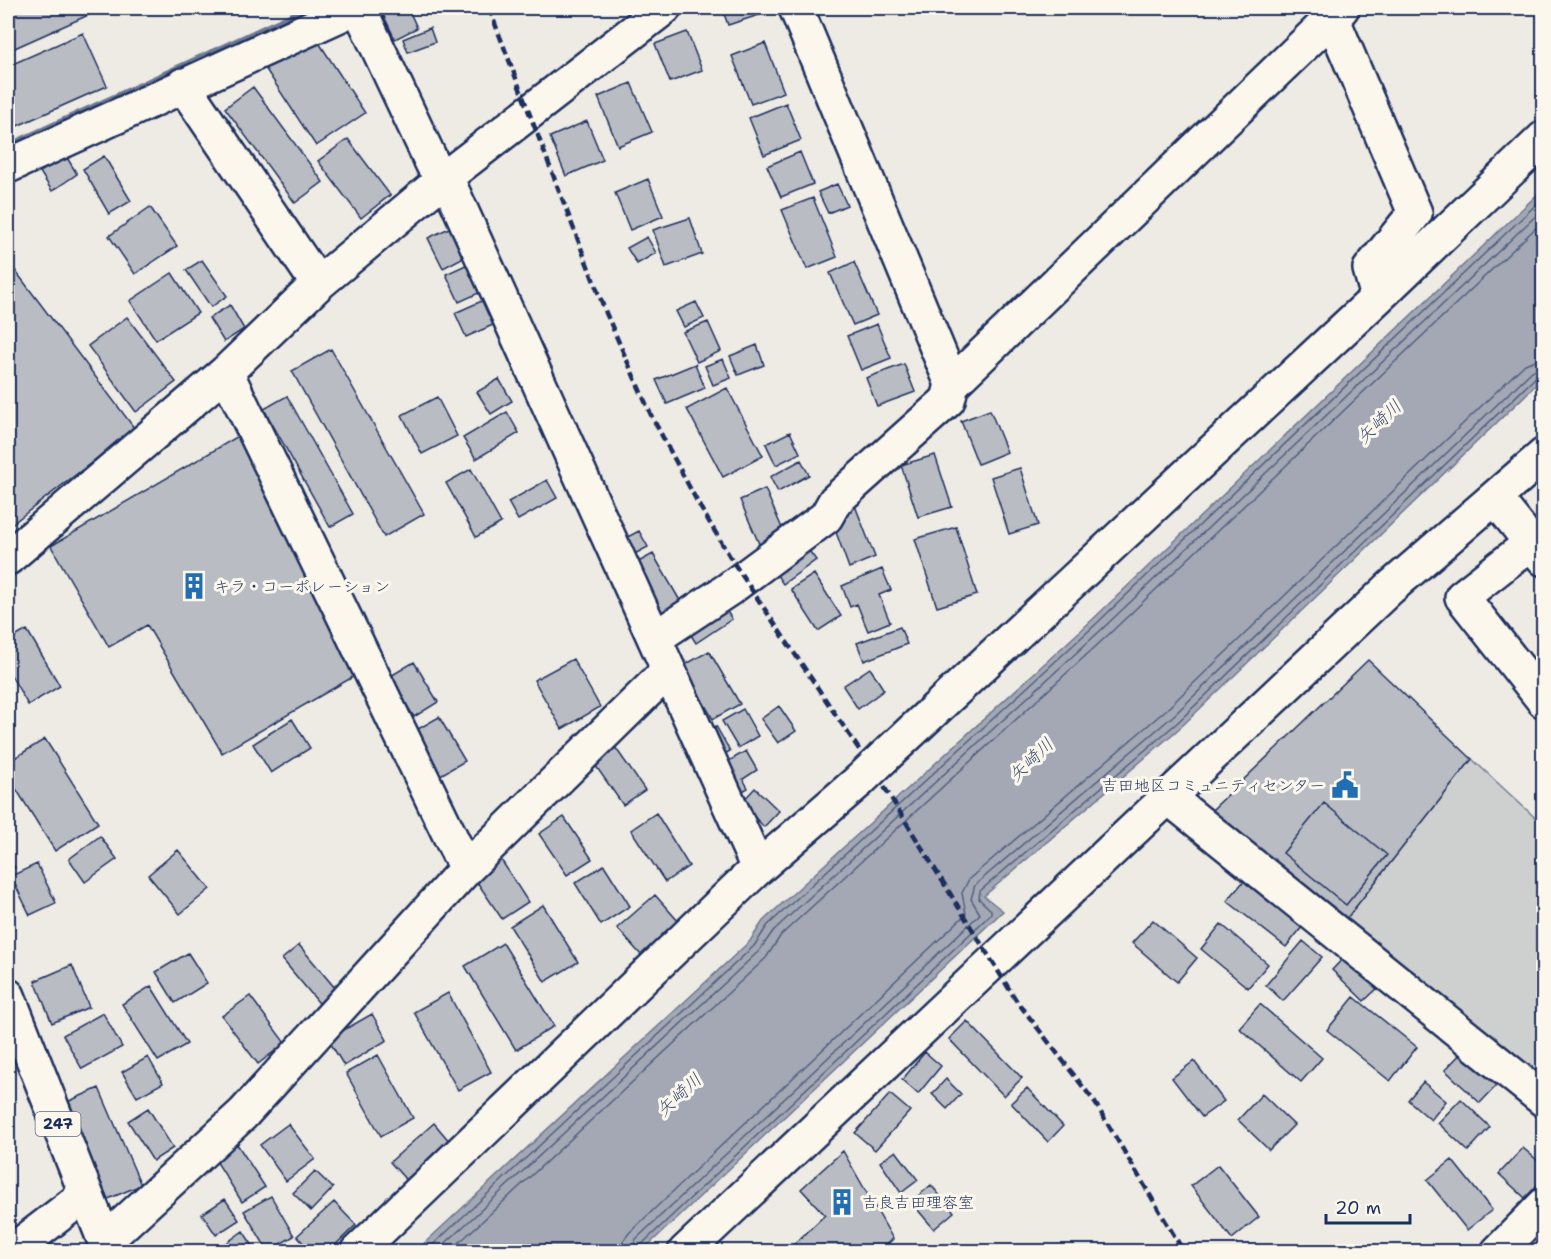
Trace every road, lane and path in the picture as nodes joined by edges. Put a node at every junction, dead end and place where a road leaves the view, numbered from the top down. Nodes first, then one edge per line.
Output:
1 (357, 8) edge
2 (664, 8) edge
3 (803, 10) edge
4 (1334, 10) edge
5 (183, 85) junction
6 (1544, 138) edge
7 (8, 166) edge
8 (446, 177) junction
9 (318, 284) junction
10 (1378, 297) junction
11 (226, 372) junction
12 (952, 384) junction
13 (1544, 455) edge
14 (1496, 499) junction
15 (1538, 551) edge
16 (8, 558) edge
17 (655, 638) junction
18 (669, 670) junction
19 (1544, 701) edge
20 (1169, 798) junction
21 (758, 868) junction
22 (466, 869) junction
23 (8, 996) edge
24 (1544, 1100) edge
25 (85, 1195) junction
26 (1544, 1205) edge
27 (107, 1246) edge
28 (11, 1251) edge
29 (357, 1251) edge
30 (685, 1251) edge
31 (1498, 1251) edge

1 - 5 main road
1 - 8 main road
2 - 8 main road
3 - 12 main road
4 - 10 main road
4 - 12 main road
5 - 7 main road
5 - 9 main road
6 - 10 main road
8 - 9 main road
8 - 17 main road
9 - 11 main road
10 - 21 main road, bridge
11 - 16 main road
11 - 22 main road
12 - 17 main road
13 - 14 main road
14 - 15 main road
14 - 20 main road
15 - 19 main road
17 - 18 main road
18 - 21 main road
18 - 22 main road
20 - 24 main road
20 - 30 main road
21 - 29 main road
22 - 27 main road
23 - 25 main road, 247
25 - 27 main road, 247
25 - 28 main road
26 - 31 main road

